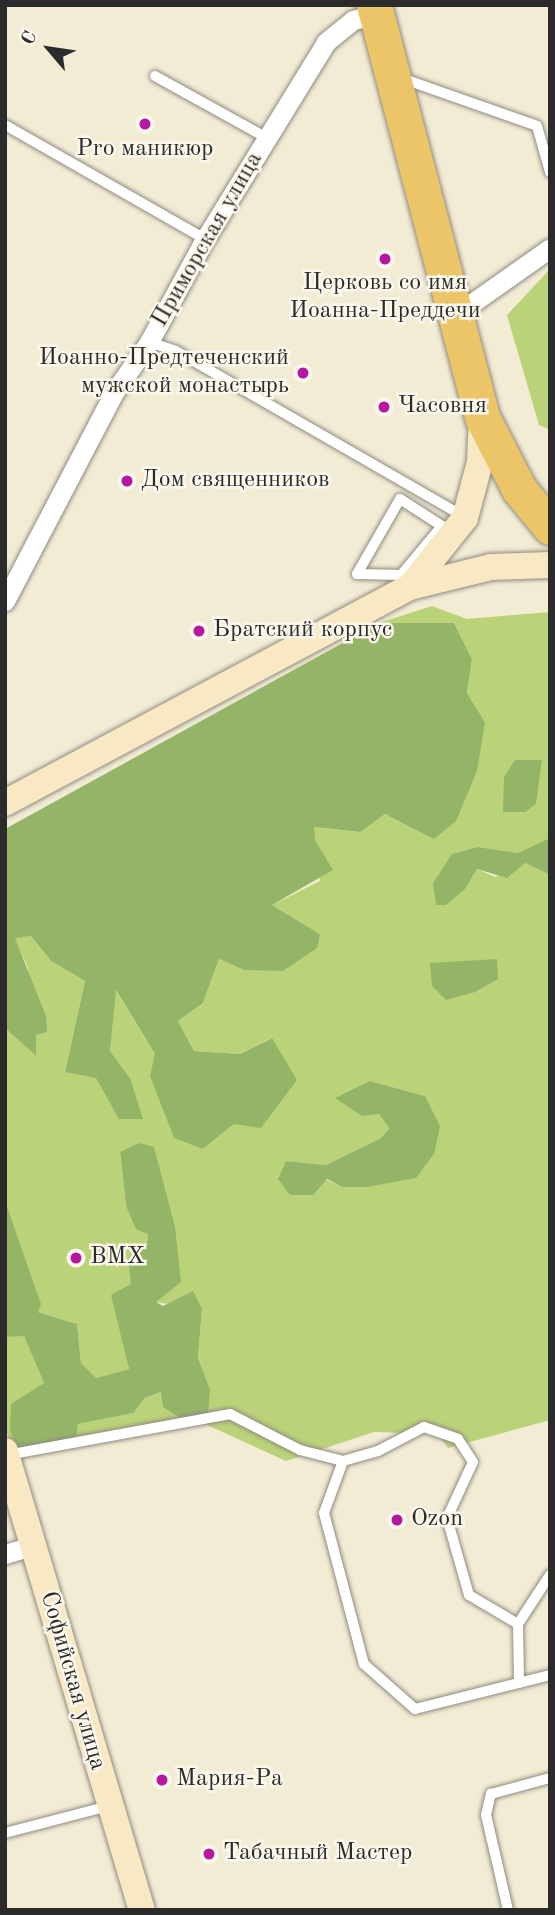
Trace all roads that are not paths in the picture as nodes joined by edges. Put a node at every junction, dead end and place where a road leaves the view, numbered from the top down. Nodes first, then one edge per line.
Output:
1 (375, 10) edge
2 (391, 75) junction
3 (155, 76) dead end
4 (5, 125) edge
5 (267, 138) junction
6 (550, 172) edge
7 (205, 239) junction
8 (550, 248) edge
9 (455, 315) junction
10 (149, 342) junction
11 (482, 417) junction
12 (465, 517) junction
13 (550, 527) edge
14 (442, 537) junction
15 (550, 565) edge
16 (410, 587) junction
17 (5, 601) edge
18 (5, 803) edge
19 (6, 1453) edge
20 (343, 1461) junction
21 (32, 1546) junction
22 (5, 1554) edge
23 (550, 1575) edge
24 (518, 1624) junction
25 (550, 1675) edge
26 (519, 1683) junction
27 (550, 1779) edge
28 (109, 1806) junction
29 (5, 1833) edge
30 (142, 1910) edge
31 (508, 1910) edge

1 - 2 highway, Приморская улица
1 - 5 street, Приморская улица
2 - 6 lane
2 - 9 highway, Приморская улица
3 - 5 lane
4 - 7 lane
5 - 7 street, Приморская улица
7 - 10 street, Приморская улица
8 - 9 street
9 - 11 highway, Приморская улица
10 - 12 lane
10 - 17 street, Приморская улица
11 - 12 main road
11 - 13 highway, Приморская улица
12 - 14 main road
14 - 14 lane
14 - 16 main road
15 - 16 main road
16 - 18 main road
19 - 20 lane
19 - 21 main road, Софийская улица
20 - 24 lane
20 - 26 lane
21 - 22 street
21 - 28 main road, Софийская улица
23 - 24 lane
24 - 26 lane
25 - 26 lane
27 - 31 lane
28 - 29 lane
28 - 30 main road, Софийская улица

